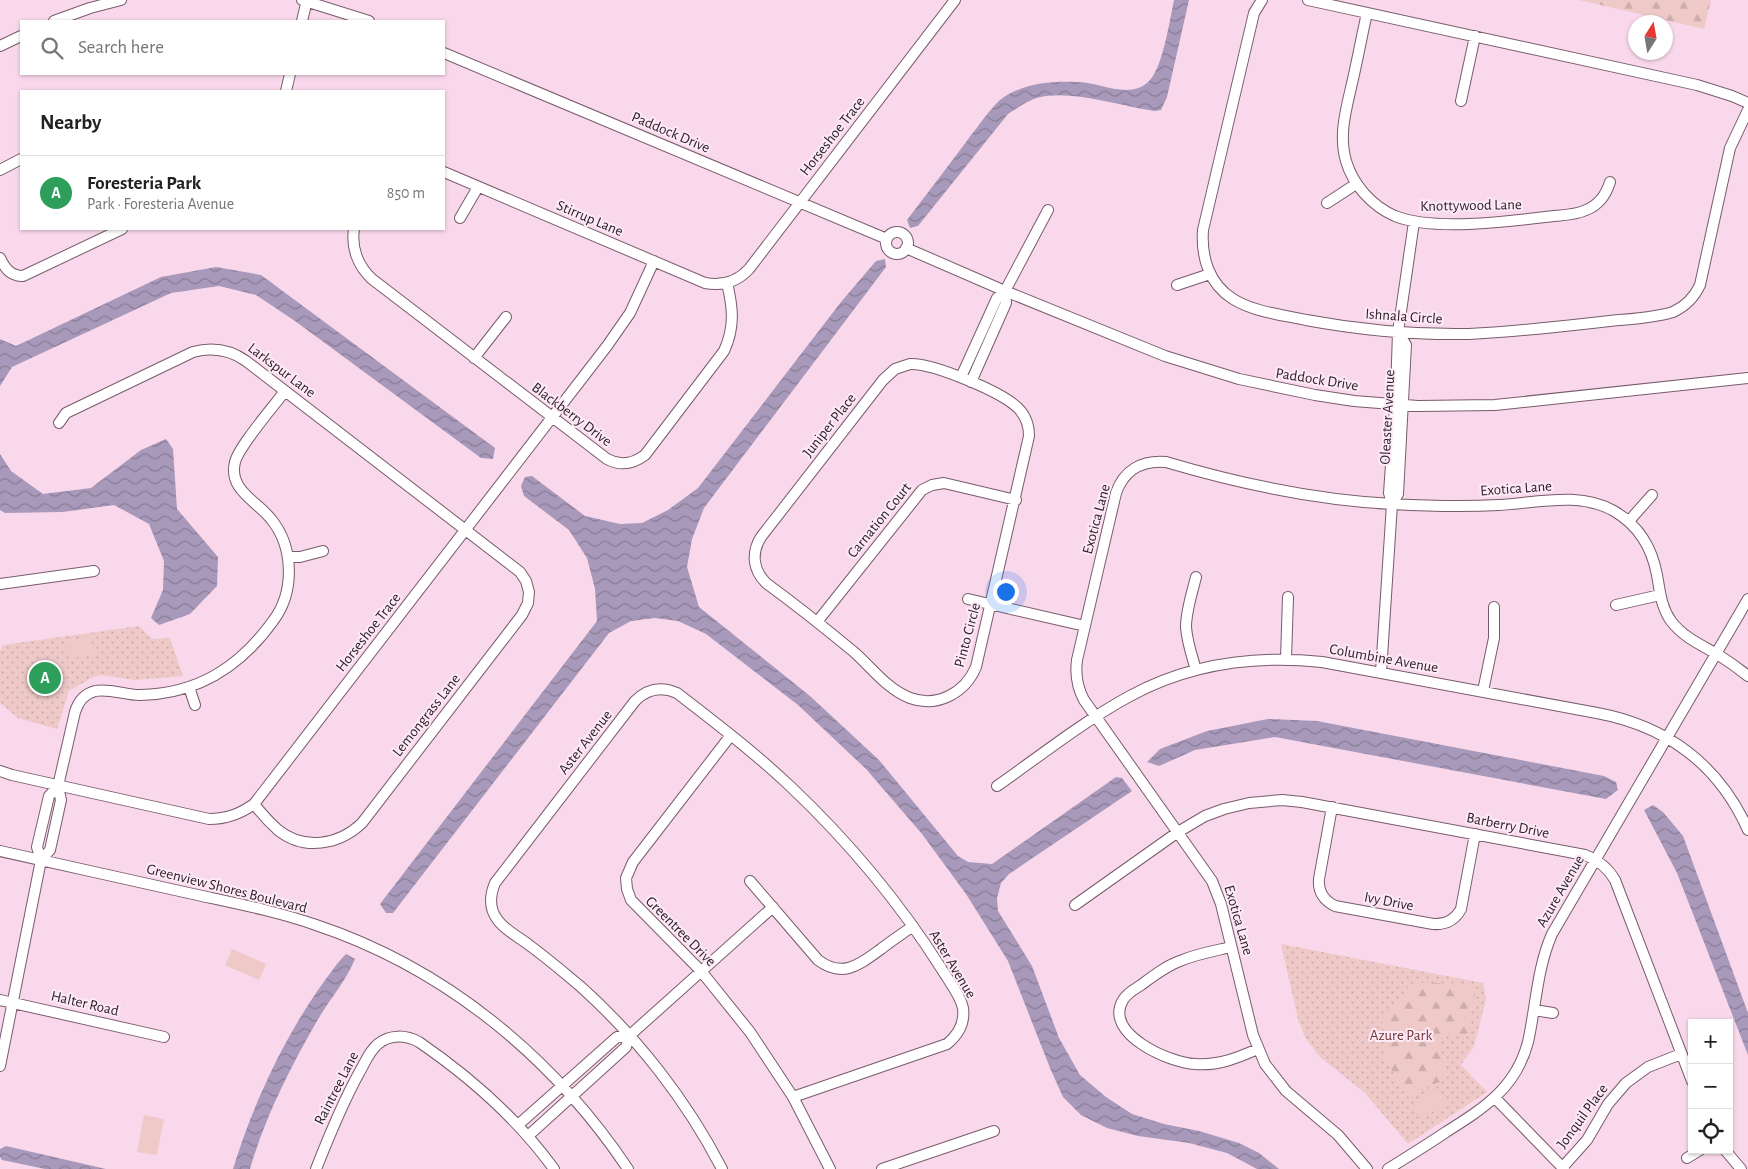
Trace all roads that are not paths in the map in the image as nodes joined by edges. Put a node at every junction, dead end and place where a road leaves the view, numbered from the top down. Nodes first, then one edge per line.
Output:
1 (121, 0) edge
2 (305, 0) edge
3 (955, 0) edge
4 (1262, 0) edge
5 (1308, 0) edge
6 (1367, 13) junction
7 (57, 20) edge
8 (302, 20) edge
9 (366, 20) edge
10 (20, 36) edge
11 (1475, 36) junction
12 (0, 46) edge
13 (445, 52) edge
14 (290, 75) edge
15 (286, 90) edge
16 (1461, 101) dead end
17 (1748, 104) edge
18 (1748, 110) edge
19 (20, 160) edge
20 (0, 170) edge
21 (445, 172) edge
22 (1610, 182) dead end
23 (1356, 184) junction
24 (478, 187) junction
25 (799, 203) junction
26 (1327, 203) dead end
27 (1048, 210) dead end
28 (460, 218) dead end
29 (1414, 222) junction
30 (120, 230) edge
31 (354, 230) edge
32 (887, 239) junction
33 (906, 248) junction
34 (0, 258) edge
35 (654, 262) junction
36 (1210, 274) junction
37 (727, 283) junction
38 (1177, 285) dead end
39 (1005, 291) junction
40 (506, 317) dead end
41 (1398, 332) junction
42 (474, 358) junction
43 (961, 377) junction
44 (1748, 378) edge
45 (971, 382) junction
46 (285, 391) junction
47 (1398, 404) junction
48 (552, 418) junction
49 (59, 424) dead end
50 (1652, 495) dead end
51 (1016, 500) junction
52 (1392, 504) junction
53 (1629, 521) junction
54 (466, 530) junction
55 (322, 551) dead end
56 (288, 557) junction
57 (754, 559) joint
58 (94, 572) dead end
59 (1196, 577) dead end
60 (0, 584) edge
61 (1660, 595) junction
62 (1288, 597) dead end
63 (968, 598) dead end
64 (1748, 599) edge
65 (991, 604) junction
66 (1616, 605) dead end
67 (1494, 607) dead end
68 (817, 622) junction
69 (1085, 626) junction
70 (1716, 654) junction
71 (1286, 659) junction
72 (1196, 670) junction
73 (1381, 672) junction
74 (1748, 676) edge
75 (189, 687) junction
76 (1483, 691) junction
77 (195, 705) dead end
78 (1096, 716) junction
79 (731, 735) junction
80 (1667, 738) junction
81 (0, 771) edge
82 (58, 786) junction
83 (997, 786) dead end
84 (254, 804) junction
85 (1332, 807) junction
86 (1748, 830) edge
87 (1178, 832) junction
88 (1475, 834) junction
89 (0, 851) edge
90 (1596, 859) junction
91 (42, 860) junction
92 (750, 881) dead end
93 (1075, 905) dead end
94 (773, 907) junction
95 (912, 926) junction
96 (1231, 947) junction
97 (701, 972) junction
98 (0, 1000) edge
99 (12, 1002) junction
100 (1534, 1010) junction
101 (1552, 1013) dead end
102 (164, 1036) dead end
103 (629, 1036) junction
104 (1258, 1049) junction
105 (1681, 1054) junction
106 (0, 1066) edge
107 (1688, 1071) edge
108 (564, 1085) junction
109 (572, 1095) junction
110 (793, 1097) junction
111 (1495, 1098) junction
112 (518, 1125) junction
113 (994, 1131) dead end
114 (528, 1136) junction
115 (1694, 1154) edge
116 (1728, 1154) edge
117 (1687, 1158) dead end
118 (1563, 1168) edge
119 (316, 1169) edge
120 (554, 1169) edge
121 (628, 1169) edge
122 (722, 1169) edge
123 (830, 1169) edge
124 (882, 1169) edge
125 (1367, 1169) edge
126 (1388, 1169) edge
127 (1741, 1169) edge

1 - 7 street
2 - 8 street
2 - 9 street
3 - 25 street, Horseshoe Trace
4 - 36 street, Ishnala Circle
5 - 6 street
6 - 11 street
6 - 23 street, Knottywood Lane
10 - 12 street
11 - 16 street
11 - 17 street
13 - 25 street, Paddock Drive
14 - 15 street
18 - 41 street, Ishnala Circle
19 - 20 street
21 - 24 street, Stirrup Lane
22 - 29 street, Knottywood Lane
23 - 26 street
23 - 29 street, Knottywood Lane
24 - 28 street
24 - 35 street, Stirrup Lane
25 - 32 street, Paddock Drive
25 - 37 street, Horseshoe Trace
27 - 39 street
29 - 41 street, Oleaster Avenue
30 - 34 street
31 - 42 street, Blackberry Drive
32 - 33 street
32 - 33 street
33 - 39 street, Paddock Drive
35 - 37 street, Stirrup Lane
35 - 48 street, Horseshoe Trace
36 - 38 street
36 - 41 street, Ishnala Circle
37 - 48 street, Blackberry Drive
39 - 43 street
39 - 45 street
39 - 47 street, Paddock Drive
40 - 42 street
41 - 47 street, Oleaster Avenue
42 - 48 street, Blackberry Drive
43 - 45 street, Pinto Circle
43 - 57 street, Juniper Place
44 - 47 street, Paddock Drive
45 - 51 street, Pinto Circle
46 - 49 street, Larkspur Lane
46 - 54 street, Larkspur Lane
46 - 56 street
47 - 52 street, Oleaster Avenue
48 - 54 street, Horseshoe Trace
50 - 53 street
51 - 65 street, Pinto Circle
51 - 68 street, Carnation Court
52 - 53 street, Exotica Lane
52 - 69 street, Exotica Lane
52 - 73 street, Oleaster Avenue
53 - 61 street, Exotica Lane
54 - 84 street, Horseshoe Trace
54 - 84 street, Lemongrass Lane
55 - 56 street
56 - 75 street
57 - 68 street, Pinto Circle
58 - 60 street
59 - 72 street
61 - 66 street
61 - 70 street, Exotica Lane
62 - 71 street
63 - 65 street
64 - 70 street, Azure Avenue
65 - 68 street, Pinto Circle
65 - 69 street
67 - 76 street
69 - 78 street, Exotica Lane
70 - 74 street, Exotica Lane
70 - 80 street, Azure Avenue
71 - 72 street, Columbine Avenue
71 - 73 street, Columbine Avenue
72 - 78 street, Columbine Avenue
73 - 76 street, Columbine Avenue
75 - 77 street
75 - 82 street
76 - 80 street, Columbine Avenue
78 - 83 street, Columbine Avenue
78 - 87 street, Exotica Lane
79 - 95 street, Aster Avenue
79 - 97 street, Greentree Drive
79 - 103 street, Aster Avenue
80 - 86 street, Columbine Avenue
80 - 90 street, Azure Avenue
81 - 82 street, Horseshoe Trace
82 - 84 street, Horseshoe Trace
82 - 91 street
85 - 87 street, Barberry Drive
85 - 88 street, Barberry Drive
85 - 88 street, Ivy Drive
87 - 93 street, Barberry Drive
87 - 96 street, Exotica Lane
88 - 90 street, Barberry Drive
89 - 91 street, Greenview Shores Boulevard
90 - 100 street, Azure Avenue
90 - 105 street
91 - 99 street
91 - 108 street, Greenview Shores Boulevard
92 - 94 street
94 - 95 street
94 - 97 street
95 - 110 street, Aster Avenue
96 - 104 street, Exotica Lane
96 - 104 street
97 - 103 street
97 - 110 street, Greentree Drive
98 - 99 street, Halter Road
99 - 102 street, Halter Road
99 - 106 street
100 - 101 street
100 - 111 street, Azure Avenue
103 - 108 street
103 - 109 street
103 - 122 street, Aster Avenue
104 - 125 street, Exotica Lane
105 - 107 street
105 - 118 street, Jonquil Place
108 - 109 street, Greenview Shores Boulevard
108 - 112 street
109 - 114 street
109 - 121 street, Greenview Shores Boulevard
110 - 123 street, Greentree Drive
111 - 118 street
111 - 126 street, Azure Avenue
112 - 114 street, Raintree Lane
112 - 119 street, Raintree Lane
113 - 124 street
114 - 120 street, Raintree Lane
115 - 117 street
116 - 127 street

